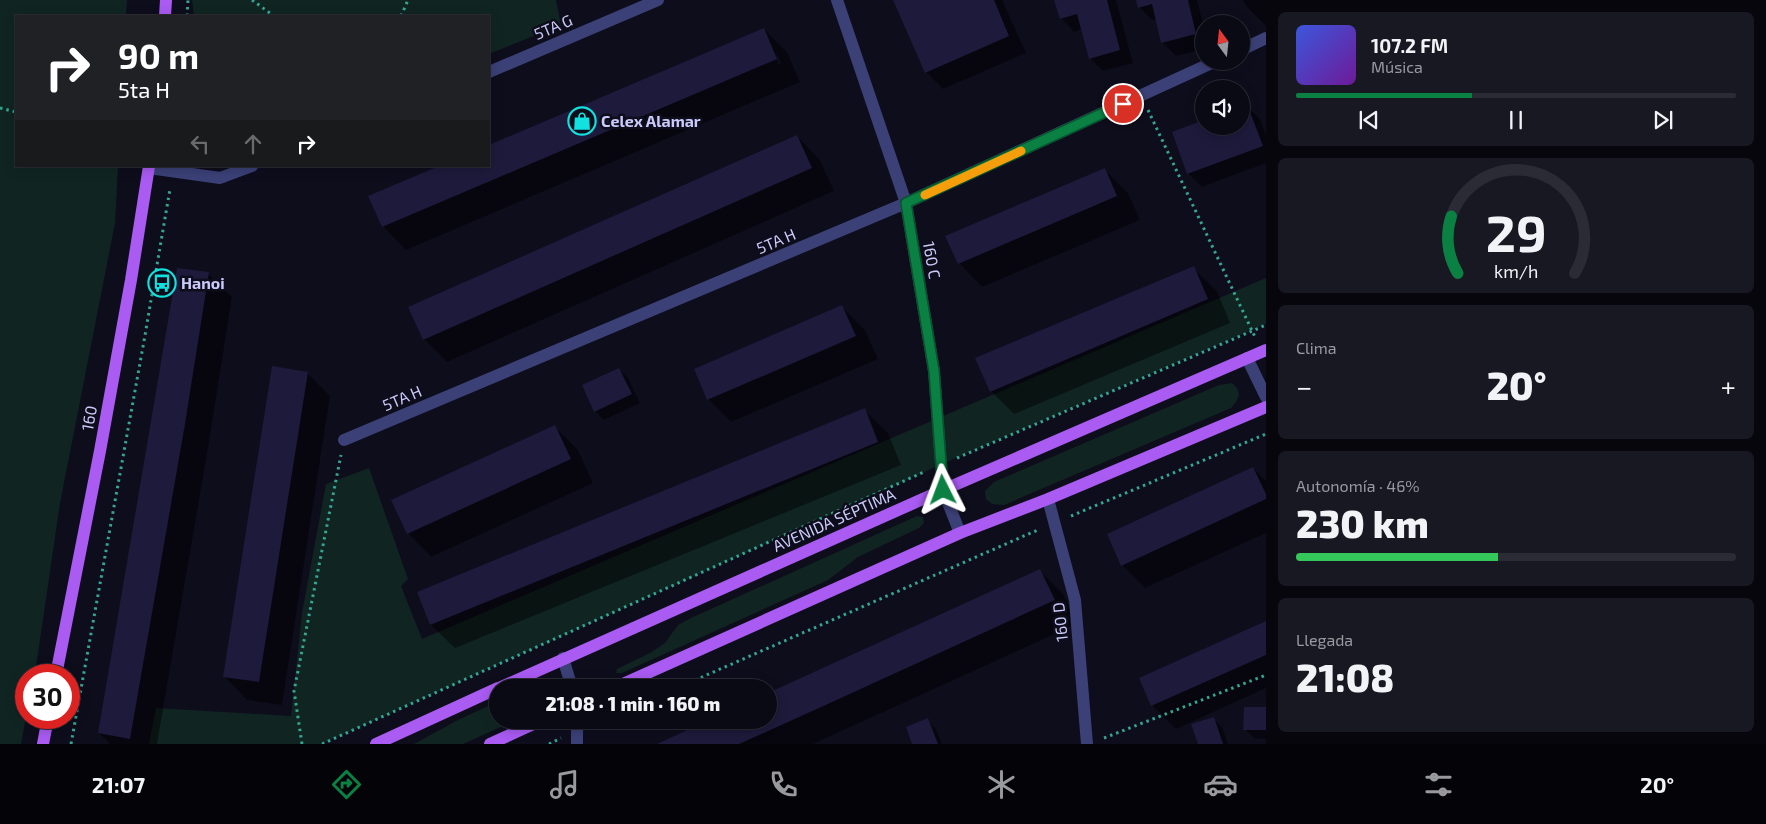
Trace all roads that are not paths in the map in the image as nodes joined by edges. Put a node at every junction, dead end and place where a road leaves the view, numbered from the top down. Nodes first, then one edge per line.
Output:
1 (166, 0) edge
2 (658, 0) edge
3 (837, 0) edge
4 (165, 15) edge
5 (1266, 38) edge
6 (1250, 46) edge
7 (1197, 70) edge
8 (490, 72) edge
9 (149, 167) edge
10 (249, 167) edge
11 (906, 203) junction
12 (1264, 350) edge
13 (1247, 358) junction
14 (1266, 398) edge
15 (1266, 407) edge
16 (344, 440) road end
17 (943, 490) junction
18 (1048, 499) junction
19 (960, 534) junction
20 (562, 658) junction
21 (58, 664) edge
22 (517, 679) edge
23 (569, 679) edge
24 (634, 679) edge
25 (489, 692) edge
26 (46, 729) edge
27 (522, 729) edge
28 (577, 729) edge
29 (1093, 742) edge
30 (43, 744) edge
31 (376, 744) edge
32 (490, 744) edge
33 (577, 744) edge

1 - 4 main road
2 - 8 street, 5TA G
3 - 11 street, 160 C
5 - 6 street
7 - 11 street, 5TA H
9 - 10 street
9 - 21 main road, 160
11 - 16 street, 5TA H
11 - 17 street, 160 C
12 - 13 main road, AVENIDA SÉPTIMA
13 - 14 street
13 - 17 main road, AVENIDA SÉPTIMA
15 - 18 main road
17 - 19 street, 160 C
17 - 20 main road, AVENIDA SÉPTIMA
18 - 19 main road
18 - 29 street, 160 D
19 - 24 main road
20 - 22 main road, AVENIDA SÉPTIMA
20 - 23 street
25 - 31 main road, AVENIDA SÉPTIMA
26 - 30 main road
27 - 32 main road
28 - 33 street

